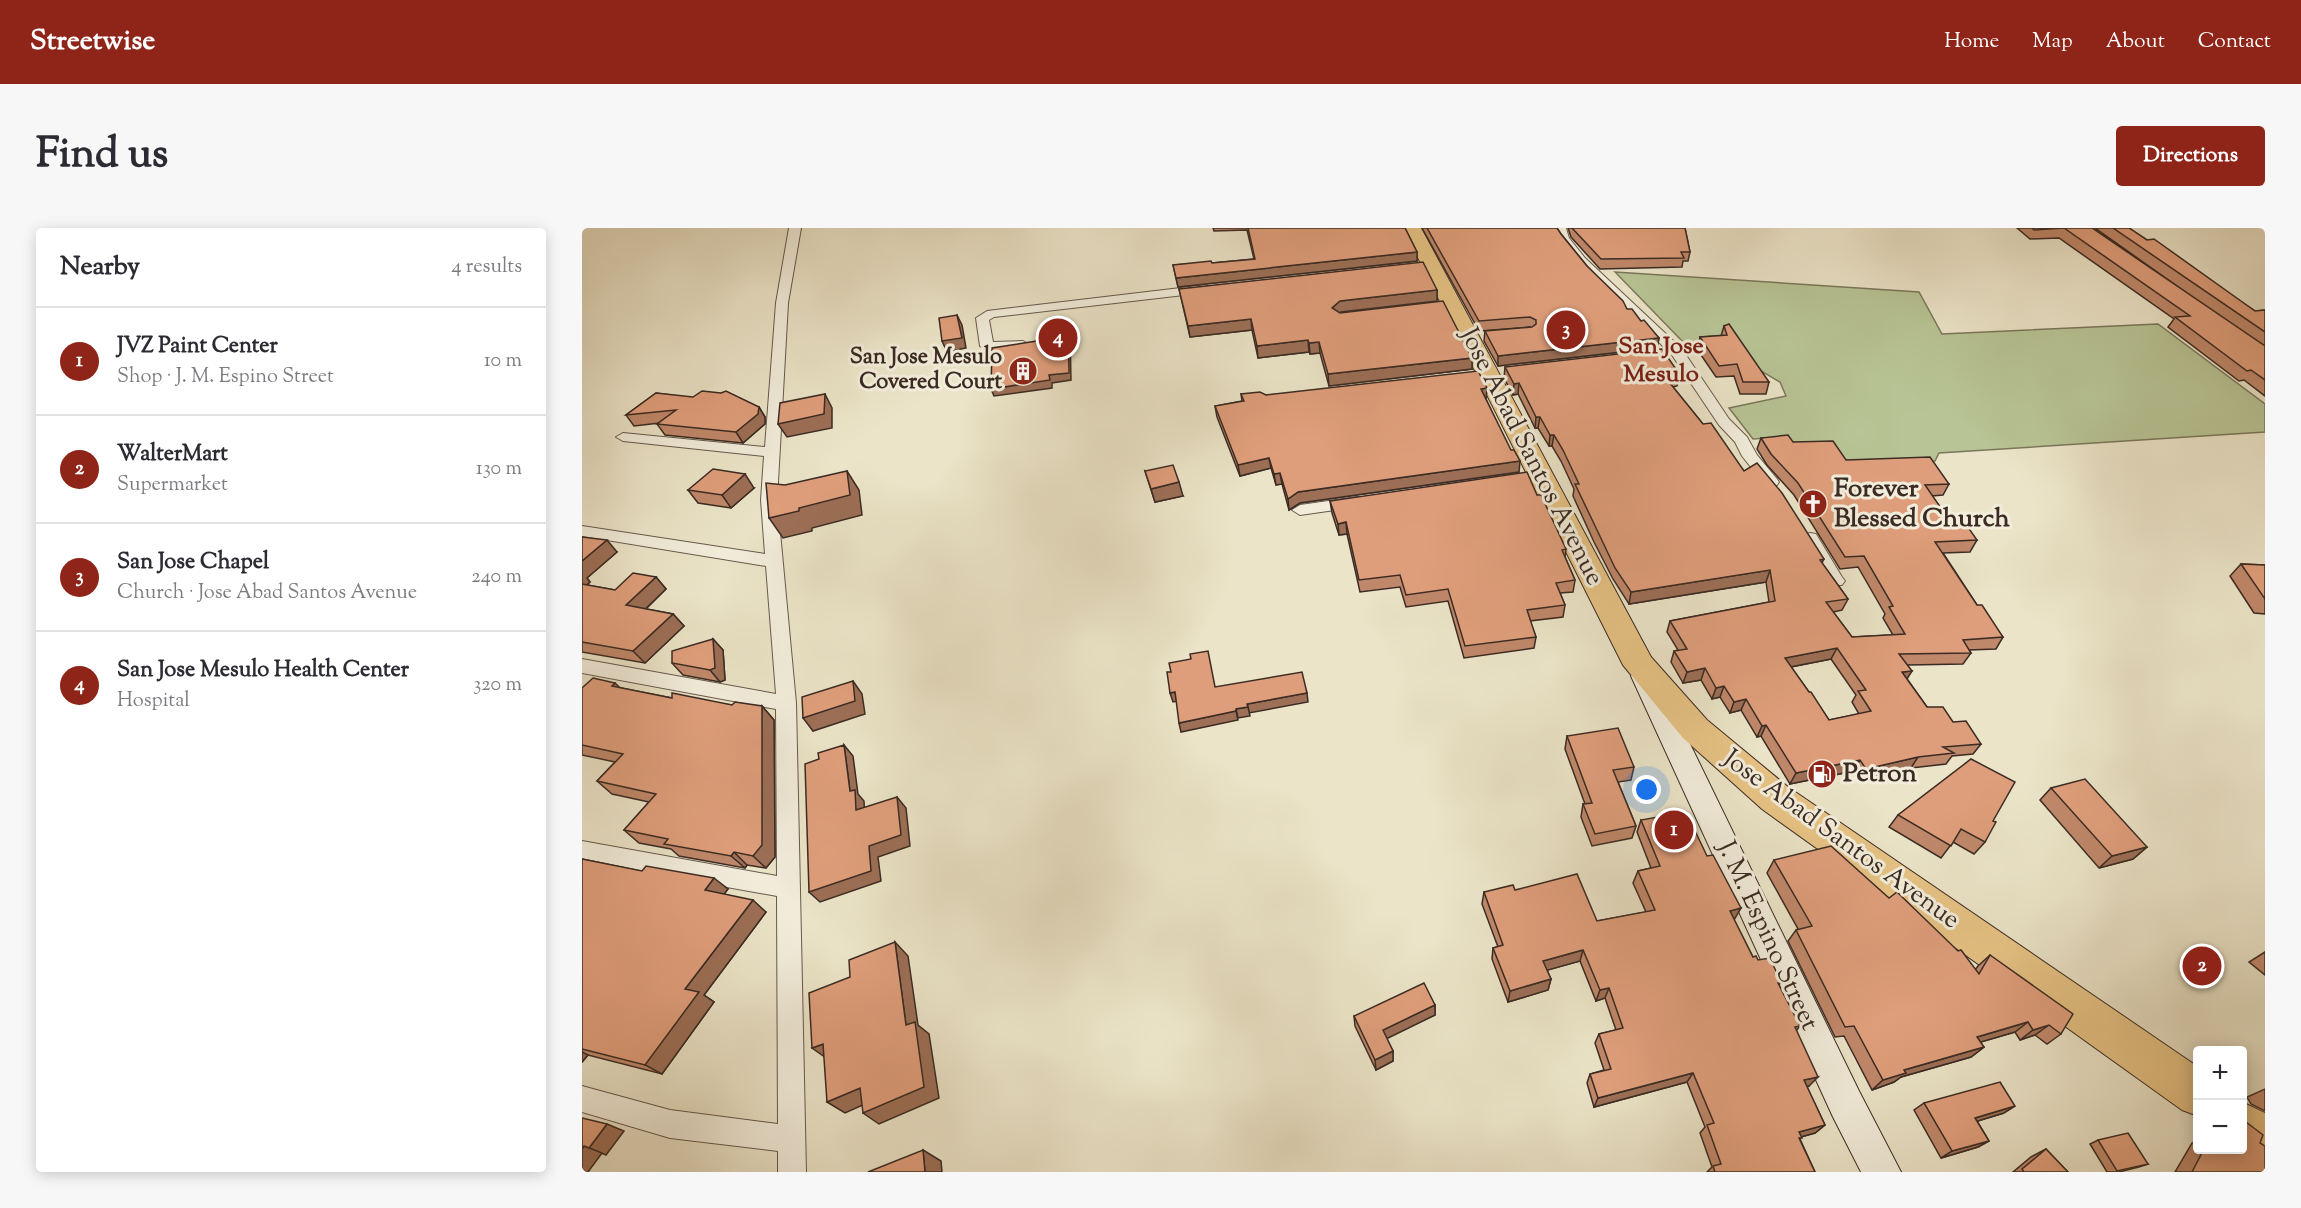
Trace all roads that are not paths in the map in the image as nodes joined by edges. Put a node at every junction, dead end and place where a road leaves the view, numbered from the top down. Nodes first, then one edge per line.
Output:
1 (795, 228) edge
2 (1412, 228) edge
3 (1560, 228) edge
4 (1220, 288) edge
5 (1029, 345) edge
6 (1677, 352) junction
7 (1653, 355) edge
8 (623, 437) dead end
9 (771, 452) junction
10 (1780, 493) edge
11 (1369, 501) edge
12 (1300, 510) dead end
13 (1801, 523) edge
14 (582, 531) edge
15 (773, 561) junction
16 (1836, 580) edge
17 (1639, 665) junction
18 (582, 666) edge
19 (786, 703) junction
20 (582, 851) edge
21 (789, 888) junction
22 (2193, 1091) edge
23 (582, 1099) edge
24 (2247, 1128) edge
25 (791, 1139) junction
26 (2265, 1141) edge
27 (792, 1172) edge
28 (1882, 1172) edge

1 - 9 street
2 - 17 highway, Jose Abad Santos Avenue
3 - 6 street
4 - 5 street
6 - 7 street
6 - 10 street
8 - 9 street
9 - 15 street
11 - 12 street
13 - 16 street
14 - 15 street
15 - 19 street
17 - 22 highway, Jose Abad Santos Avenue
17 - 28 main road, J. M. Espino Street
18 - 19 street
19 - 21 street
20 - 21 street
21 - 25 street
23 - 25 street
24 - 26 highway
25 - 27 street

